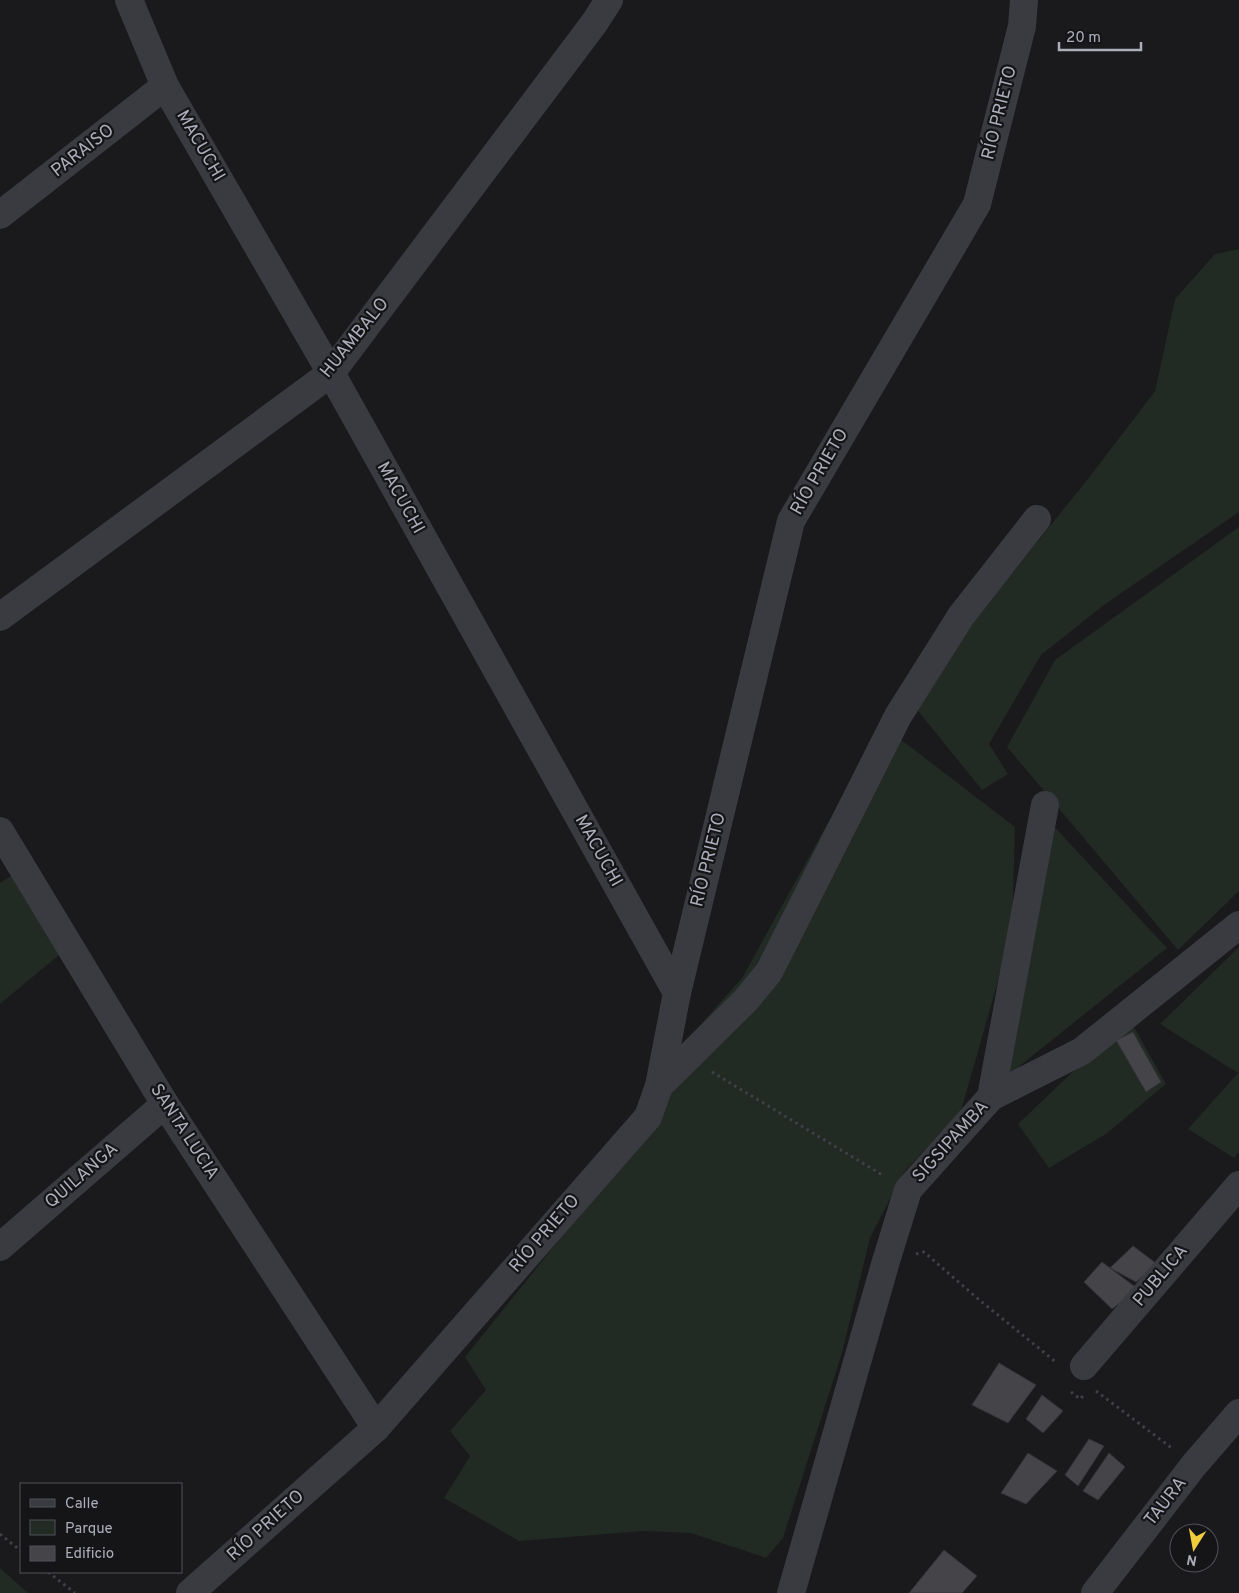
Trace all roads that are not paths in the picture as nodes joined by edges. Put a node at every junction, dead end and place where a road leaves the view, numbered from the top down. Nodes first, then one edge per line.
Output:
1 (129, 0) edge
2 (608, 0) edge
3 (1024, 0) edge
4 (165, 86) junction
5 (0, 215) edge
6 (331, 373) junction
7 (1036, 519) dead end
8 (0, 617) edge
9 (1045, 806) dead end
10 (0, 831) edge
11 (10, 868) edge
12 (1239, 924) edge
13 (677, 993) junction
14 (659, 1086) junction
15 (991, 1097) junction
16 (165, 1104) junction
17 (1239, 1185) edge
18 (0, 1247) edge
19 (1088, 1378) road end
20 (1239, 1413) edge
21 (376, 1428) junction
22 (190, 1593) edge
23 (791, 1593) edge
24 (1096, 1593) edge

1 - 4 street, MACUCHI
2 - 6 street, HUAMBALO
3 - 13 street, RÍO PRIETO
4 - 5 street, PARAISO
4 - 6 street, MACUCHI
6 - 8 street, HUAMBALO
6 - 13 street, MACUCHI
7 - 14 street
9 - 15 street
10 - 11 street, SANTA LUCIA
11 - 16 street, SANTA LUCIA
12 - 15 street, SIGSIPAMBA
13 - 14 street, RÍO PRIETO
14 - 21 street, RÍO PRIETO
15 - 23 street, SIGSIPAMBA
16 - 18 street, QUILANGA
16 - 21 street, SANTA LUCIA
17 - 19 street, PUBLICA
20 - 24 street, TAURA
21 - 22 street, RÍO PRIETO

